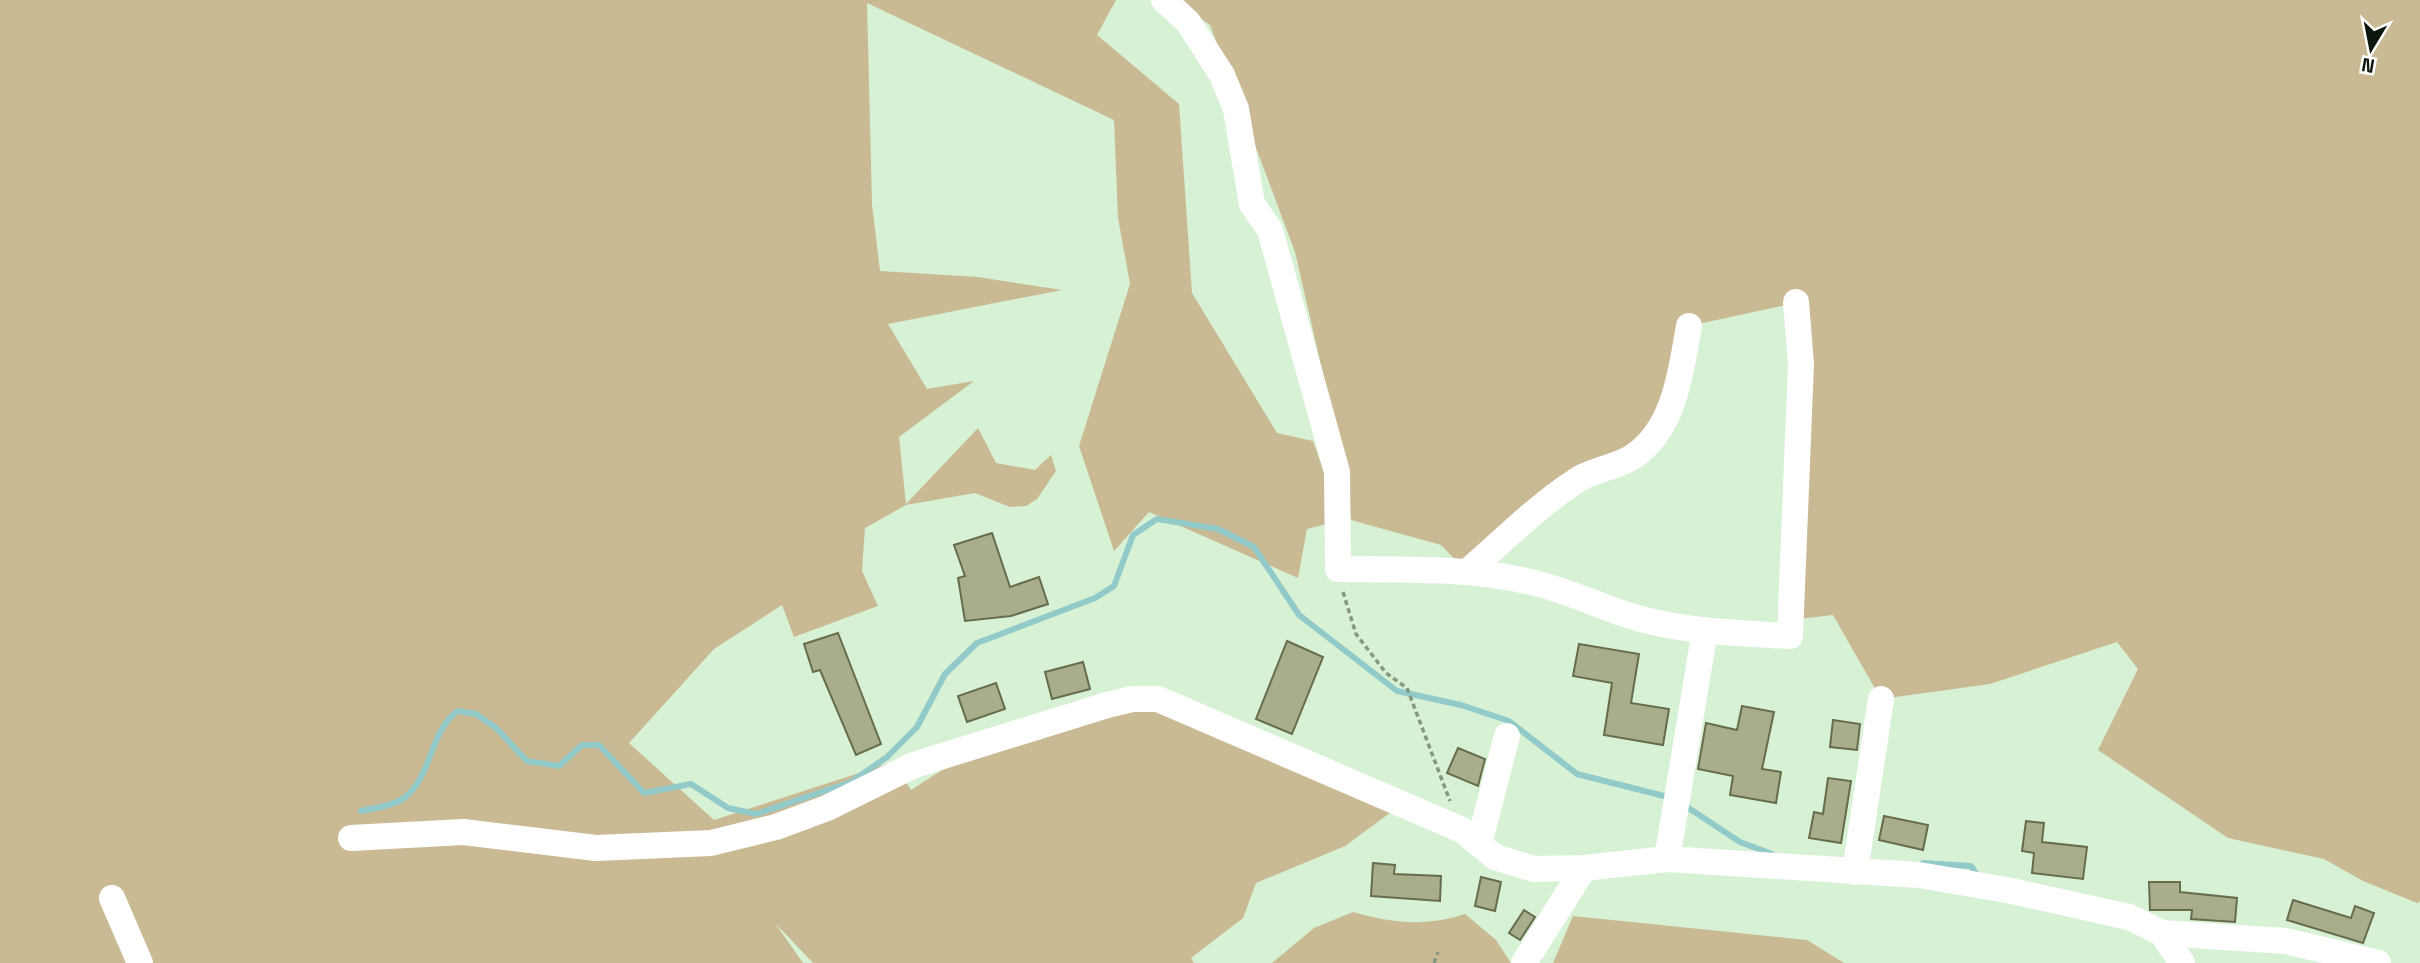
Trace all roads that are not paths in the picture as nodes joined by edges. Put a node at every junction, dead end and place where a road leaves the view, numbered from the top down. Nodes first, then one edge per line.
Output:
1 (1164, 0) edge
2 (1796, 302) dead end
3 (1689, 326) dead end
4 (1467, 572) junction
5 (1705, 630) junction
6 (1881, 699) dead end
7 (1507, 736) dead end
8 (1471, 837) junction
9 (351, 838) dead end
10 (1667, 859) junction
11 (1584, 868) junction
12 (1855, 872) junction
13 (112, 898) dead end
14 (2162, 933) junction
15 (141, 963) edge
16 (1524, 963) edge
17 (2182, 963) edge
18 (2378, 963) edge

1 - 4 street
2 - 5 street
3 - 4 street
4 - 5 street
5 - 10 street
6 - 12 street
7 - 8 street
8 - 9 street
8 - 11 street
10 - 11 street
10 - 12 street
11 - 16 street
12 - 14 street
13 - 15 street
14 - 17 street
14 - 18 street

